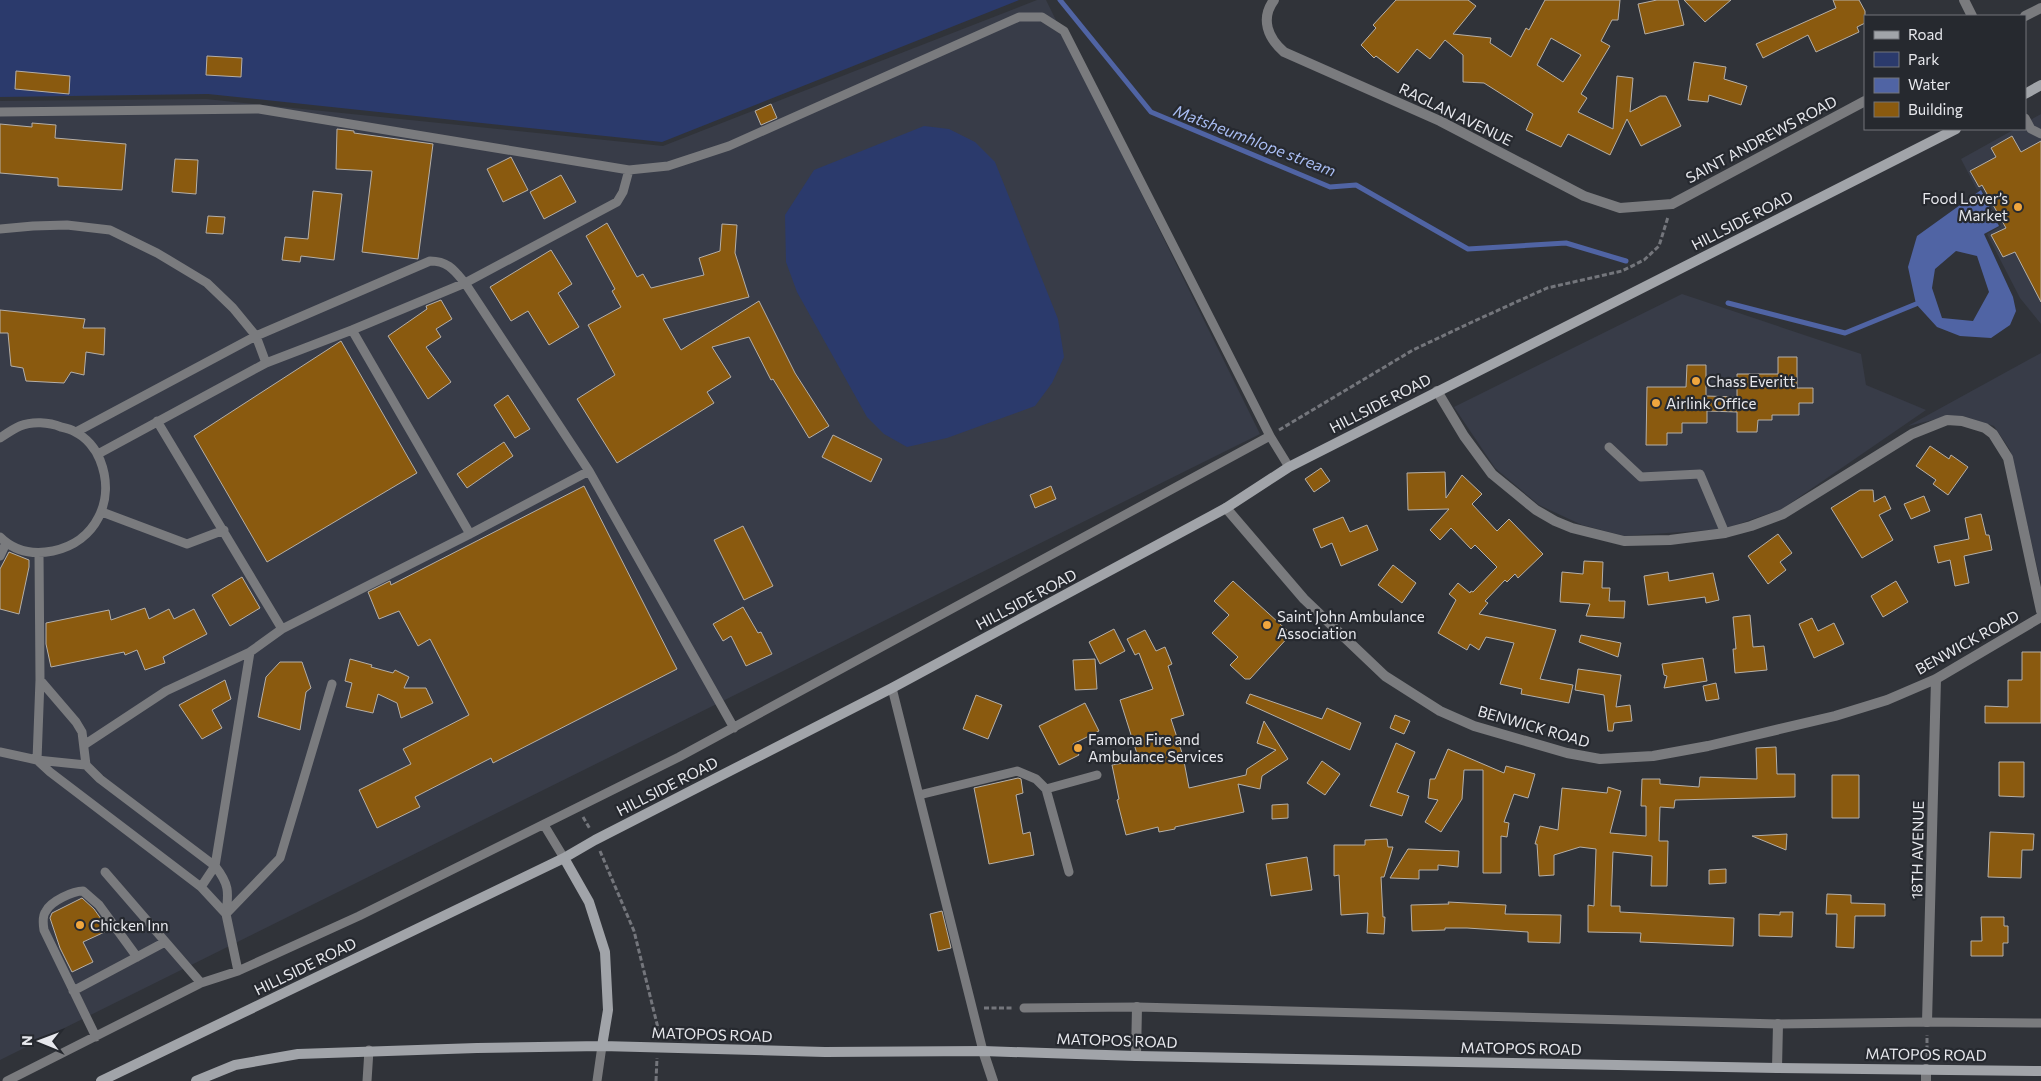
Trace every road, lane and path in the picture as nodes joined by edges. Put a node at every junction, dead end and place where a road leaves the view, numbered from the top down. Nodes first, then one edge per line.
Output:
1 (1274, 0) edge
2 (1964, 0) edge
3 (2041, 8) edge
4 (1972, 15) edge
5 (2026, 16) edge
6 (2041, 85) edge
7 (2026, 93) edge
8 (1864, 102) edge
9 (0, 112) edge
10 (2026, 120) edge
11 (1954, 130) edge
12 (2041, 134) edge
13 (629, 170) junction
14 (1672, 204) junction
15 (0, 229) edge
16 (465, 283) junction
17 (352, 330) junction
18 (256, 336) junction
19 (266, 363) junction
20 (1437, 391) junction
21 (157, 421) junction
22 (76, 432) junction
23 (1270, 436) junction
24 (0, 438) edge
25 (1609, 447) dead end
26 (98, 454) junction
27 (1289, 467) junction
28 (590, 471) junction
29 (1226, 508) junction
30 (102, 512) junction
31 (224, 530) junction
32 (1725, 533) junction
33 (470, 534) junction
34 (3, 540) edge
35 (39, 553) junction
36 (0, 556) edge
37 (2041, 611) edge
38 (2041, 617) edge
39 (282, 629) junction
40 (250, 652) junction
41 (1936, 679) junction
42 (40, 680) junction
43 (332, 684) dead end
44 (892, 688) junction
45 (734, 728) junction
46 (84, 745) junction
47 (0, 752) edge
48 (37, 760) junction
49 (86, 765) junction
50 (1097, 775) dead end
51 (1046, 789) junction
52 (918, 795) junction
53 (577, 806) junction
54 (544, 825) junction
55 (595, 840) junction
56 (564, 858) junction
57 (215, 866) junction
58 (105, 872) dead end
59 (1069, 872) dead end
60 (201, 888) junction
61 (226, 914) junction
62 (165, 942) junction
63 (137, 957) junction
64 (238, 971) junction
65 (201, 983) junction
66 (73, 991) junction
67 (1137, 1007) junction
68 (972, 1008) junction
69 (1024, 1008) joint
70 (1927, 1022) junction
71 (2041, 1023) edge
72 (1778, 1024) junction
73 (96, 1037) junction
74 (602, 1046) junction
75 (658, 1046) junction
76 (369, 1050) junction
77 (983, 1051) junction
78 (1136, 1056) junction
79 (1777, 1068) junction
80 (1926, 1069) junction
81 (2041, 1071) edge
82 (7, 1081) edge
83 (101, 1081) edge
84 (196, 1081) edge
85 (367, 1081) edge
86 (597, 1081) edge
87 (656, 1081) edge
88 (993, 1081) edge
89 (1926, 1081) edge

1 - 14 street, RAGLAN AVENUE
2 - 4 street
3 - 5 street
6 - 7 street
8 - 14 street, SAINT ANDREWS ROAD
9 - 13 lane
10 - 12 lane
11 - 20 street, HILLSIDE ROAD
13 - 16 lane
13 - 23 lane
14 - 23 path
15 - 18 lane
16 - 17 lane
16 - 18 lane
16 - 28 lane
17 - 19 lane
17 - 33 lane
18 - 19 lane
18 - 22 lane
19 - 21 lane
20 - 27 street, HILLSIDE ROAD
20 - 32 street
21 - 26 lane
21 - 31 lane
22 - 24 lane
22 - 26 lane
23 - 27 lane
23 - 45 lane
25 - 32 lane
26 - 30 lane
27 - 29 street, HILLSIDE ROAD
28 - 33 lane
28 - 45 lane
29 - 41 street, BENWICK ROAD
29 - 44 street, HILLSIDE ROAD
30 - 31 lane
30 - 35 lane
31 - 39 lane
32 - 37 street
33 - 39 lane
34 - 35 lane
34 - 36 lane
35 - 42 lane
38 - 41 street, BENWICK ROAD
39 - 40 lane
40 - 46 lane
40 - 57 lane
41 - 70 street, 18TH AVENUE
42 - 46 lane
42 - 48 lane
43 - 61 lane
44 - 52 lane
44 - 55 street, HILLSIDE ROAD
45 - 53 lane
46 - 49 lane
47 - 48 lane
48 - 49 lane
48 - 60 lane
49 - 57 lane
50 - 51 lane
51 - 52 lane
51 - 59 lane
52 - 68 lane
53 - 54 lane
53 - 55 path
54 - 56 lane
54 - 64 lane
55 - 56 street, HILLSIDE ROAD
55 - 75 path
56 - 74 street
56 - 83 street, HILLSIDE ROAD
57 - 60 lane
57 - 61 lane
58 - 62 lane
60 - 61 lane
61 - 64 lane
62 - 63 lane
62 - 65 lane
63 - 66 lane
63 - 66 lane
64 - 65 lane
65 - 73 lane
66 - 73 lane
67 - 69 lane
67 - 72 lane
67 - 78 street
68 - 69 path
68 - 77 lane
70 - 71 lane
70 - 72 lane
70 - 80 path
72 - 79 street
73 - 82 lane
74 - 75 street, MATOPOS ROAD
74 - 76 street, MATOPOS ROAD
74 - 86 lane
75 - 77 street, MATOPOS ROAD
75 - 87 path
76 - 84 street, MATOPOS ROAD
76 - 85 lane
77 - 78 street, MATOPOS ROAD
77 - 88 street
78 - 79 street, MATOPOS ROAD
79 - 80 street, MATOPOS ROAD
80 - 81 street, MATOPOS ROAD
80 - 89 street

